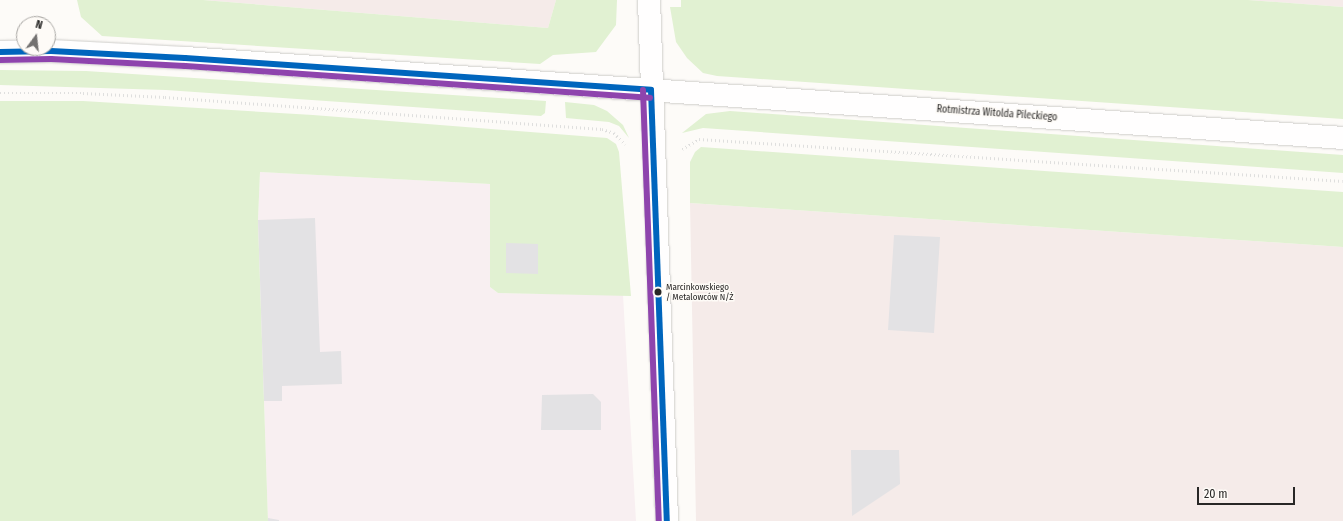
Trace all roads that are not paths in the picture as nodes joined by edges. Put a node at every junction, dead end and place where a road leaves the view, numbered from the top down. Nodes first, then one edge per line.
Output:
1 (649, 0) edge
2 (0, 52) edge
3 (651, 90) junction
4 (1343, 138) edge
5 (667, 521) edge

1 - 3 street
2 - 3 street, Rotmistrza Witolda Pileckiego
3 - 4 street, Rotmistrza Witolda Pileckiego
3 - 5 street

